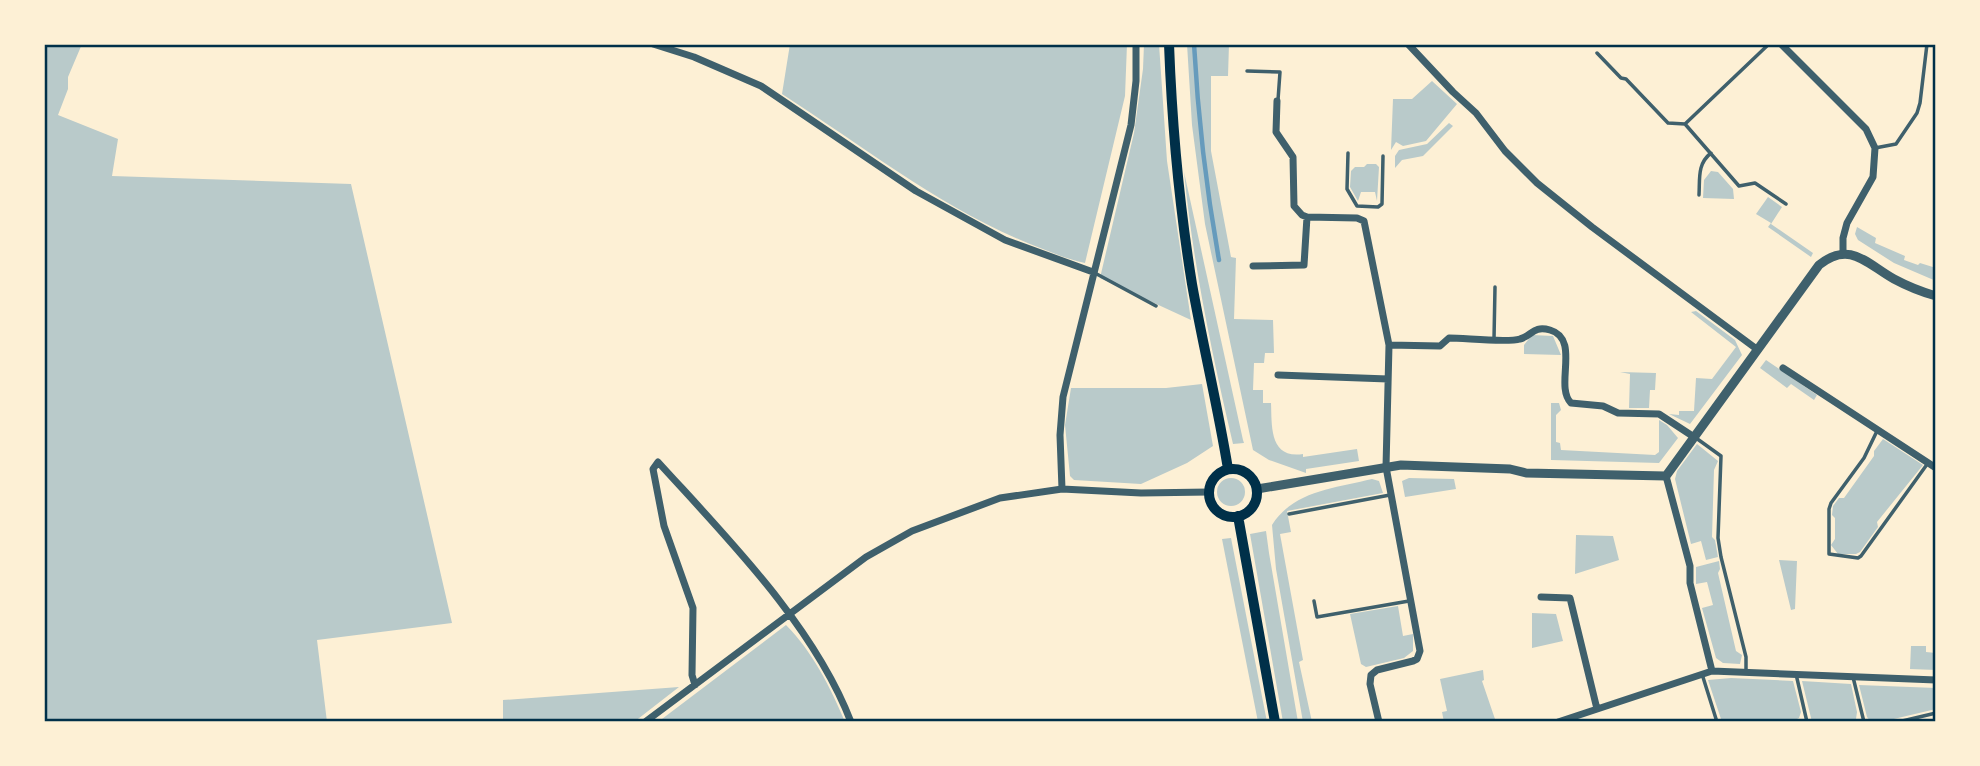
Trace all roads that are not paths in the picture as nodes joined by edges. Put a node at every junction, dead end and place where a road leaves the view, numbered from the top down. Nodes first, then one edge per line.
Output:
1 (653, 44) edge
2 (1136, 44) edge
3 (1169, 44) edge
4 (1408, 44) edge
5 (1769, 44) edge
6 (1781, 44) edge
7 (1927, 44) edge
8 (1597, 53) dead end
9 (1247, 71) dead end
10 (1277, 101) joint
11 (1685, 124) junction
12 (1875, 148) junction
13 (1348, 153) dead end
14 (1711, 153) junction
15 (1384, 156) dead end
16 (1699, 195) dead end
17 (1786, 204) dead end
18 (1307, 217) junction
19 (1843, 254) junction
20 (1254, 265) dead end
21 (1093, 272) junction
22 (1495, 287) dead end
23 (1936, 296) edge
24 (1156, 306) dead end
25 (1494, 339) junction
26 (1389, 345) junction
27 (1758, 350) junction
28 (1783, 368) dead end
29 (1278, 375) dead end
30 (1388, 379) junction
31 (1878, 429) junction
32 (1694, 437) junction
33 (1928, 463) junction
34 (1386, 467) junction
35 (1936, 468) edge
36 (1228, 469) junction
37 (1666, 476) junction
38 (1062, 489) junction
39 (1257, 489) junction
40 (1209, 492) junction
41 (1391, 495) junction
42 (1289, 514) dead end
43 (1238, 516) junction
44 (1541, 597) dead end
45 (1412, 600) junction
46 (1314, 601) dead end
47 (789, 615) junction
48 (1712, 671) junction
49 (1746, 671) junction
50 (1702, 673) junction
51 (1796, 674) junction
52 (1853, 677) junction
53 (1936, 680) edge
54 (695, 685) junction
55 (1597, 709) junction
56 (1936, 713) edge
57 (645, 722) edge
58 (851, 722) edge
59 (1275, 722) edge
60 (1379, 722) edge
61 (1558, 722) edge
62 (1717, 722) edge
63 (1807, 722) edge
64 (1862, 722) edge
65 (1898, 722) edge

1 - 21 street
2 - 21 street
3 - 36 main road
4 - 27 street
5 - 11 lane
6 - 12 street
7 - 12 lane
8 - 11 lane
9 - 10 lane
10 - 18 street
11 - 14 lane
12 - 19 street
13 - 15 lane
14 - 16 lane
14 - 17 lane
18 - 20 street
18 - 26 street
19 - 23 street
19 - 27 street
21 - 24 lane
21 - 38 street
22 - 25 lane
25 - 26 street
25 - 32 street
26 - 30 street
27 - 32 street
28 - 31 street
29 - 30 street
30 - 34 street
31 - 33 street
31 - 33 lane
32 - 37 street
32 - 49 lane
33 - 35 street
34 - 37 street
34 - 39 street
34 - 41 street
36 - 39 main road
36 - 40 main road
37 - 48 street
38 - 40 street
38 - 47 street
39 - 43 main road
40 - 43 main road
41 - 42 lane
41 - 45 street
43 - 59 main road
44 - 55 street
45 - 46 lane
45 - 60 street
47 - 54 street
47 - 54 street
47 - 58 street
48 - 49 street
48 - 50 street
49 - 51 street
50 - 55 street
50 - 62 lane
51 - 52 street
51 - 63 lane
52 - 53 street
52 - 64 lane
54 - 57 street
55 - 61 street
56 - 65 lane

